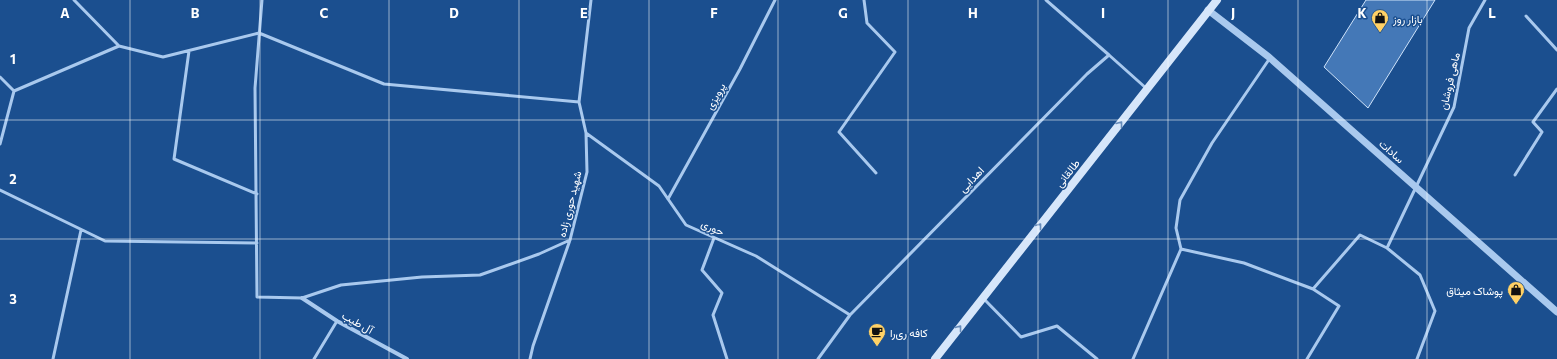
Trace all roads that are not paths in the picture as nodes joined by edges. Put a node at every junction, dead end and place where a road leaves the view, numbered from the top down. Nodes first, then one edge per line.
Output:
1 (74, 0) edge
2 (262, 0) edge
3 (590, 0) edge
4 (775, 0) edge
5 (864, 0) edge
6 (1046, 0) edge
7 (1217, 0) edge
8 (1485, 0) edge
9 (1208, 10) junction
10 (1526, 16) dead end
11 (259, 33) junction
12 (119, 46) junction
13 (189, 50) junction
14 (1557, 50) edge
15 (1109, 55) junction
16 (1270, 58) junction
17 (0, 77) edge
18 (1147, 89) junction
19 (1557, 89) edge
20 (14, 91) junction
21 (579, 102) junction
22 (586, 133) junction
23 (0, 144) edge
24 (876, 174) dead end
25 (1515, 175) dead end
26 (1416, 187) junction
27 (0, 190) edge
28 (257, 194) junction
29 (668, 199) junction
30 (81, 230) junction
31 (714, 238) junction
32 (570, 240) junction
33 (257, 243) junction
34 (1387, 248) junction
35 (1181, 249) junction
36 (1313, 289) junction
37 (302, 298) junction
38 (983, 298) junction
39 (1557, 312) edge
40 (850, 315) junction
41 (337, 321) junction
42 (53, 359) edge
43 (314, 359) edge
44 (407, 359) edge
45 (530, 359) edge
46 (727, 359) edge
47 (818, 359) edge
48 (935, 359) edge
49 (1097, 359) edge
50 (1134, 359) edge
51 (1307, 359) edge
52 (1416, 359) edge

1 - 12 lane
2 - 11 lane
3 - 21 lane, شهید حوری زاده
4 - 29 lane, پرویزی
5 - 24 lane
6 - 15 lane
7 - 9 main road, طالقانی
8 - 26 lane, ماهی فروشان
9 - 16 street, سادات
9 - 18 main road, طالقانی
10 - 14 lane
11 - 13 lane
11 - 21 lane
11 - 28 lane
12 - 13 lane
12 - 20 lane
13 - 28 lane
15 - 18 lane
15 - 40 lane, اهدایی
16 - 26 street, سادات
16 - 35 lane
17 - 20 lane
38 -> 18 main road, طالقانی
19 - 25 lane
20 - 23 lane
21 - 22 lane, شهید حوری زاده
22 - 29 lane, حوری
22 - 32 lane, شهید حوری زاده
26 - 34 lane, ماهی فروشان
26 - 39 street, سادات
27 - 30 lane
28 - 33 lane
29 - 31 lane, حوری
30 - 33 lane
30 - 42 lane
31 - 40 lane, حوری
31 - 46 lane
32 - 37 lane
32 - 45 lane, شهید حوری زاده
33 - 37 lane
34 - 36 lane
34 - 52 lane
35 - 36 lane
35 - 50 lane
36 - 51 lane
37 - 41 street, آل طیب
48 -> 38 main road, طالقانی
38 - 49 lane
40 - 47 lane, اهدایی
41 - 43 lane
41 - 44 street, آل طیب

